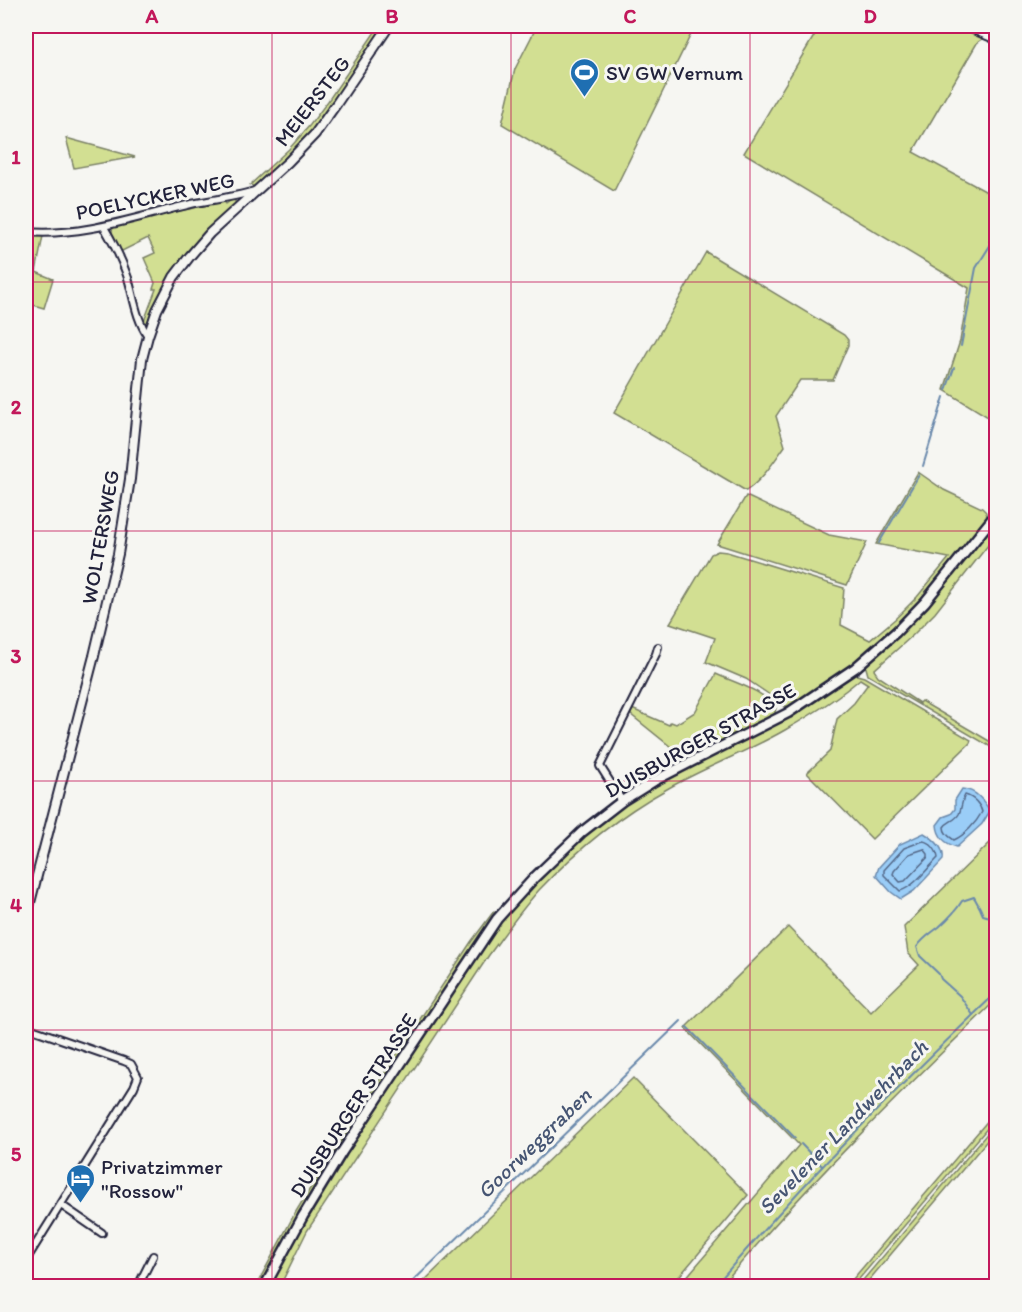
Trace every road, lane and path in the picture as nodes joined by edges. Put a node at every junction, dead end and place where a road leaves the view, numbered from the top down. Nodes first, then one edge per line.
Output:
1 (389, 26) edge
2 (964, 26) edge
3 (996, 40) edge
4 (255, 191) junction
5 (104, 227) junction
6 (26, 232) edge
7 (147, 336) junction
8 (996, 514) edge
9 (658, 647) dead end
10 (622, 801) junction
11 (26, 918) edge
12 (26, 1027) edge
13 (61, 1205) junction
14 (102, 1233) dead end
15 (153, 1256) dead end
16 (26, 1260) edge
17 (138, 1287) edge
18 (265, 1287) edge

1 - 4 street, MEIERSTEG
2 - 3 street
4 - 5 street, POELYCKER WEG
4 - 7 street, WOLTERSWEG
5 - 6 street, POELYCKER WEG
5 - 7 street
7 - 11 street, WOLTERSWEG
8 - 10 main road, DUISBURGER STRASSE
9 - 10 street
10 - 18 main road, DUISBURGER STRASSE
12 - 13 street
13 - 14 street
13 - 16 street
15 - 17 street

